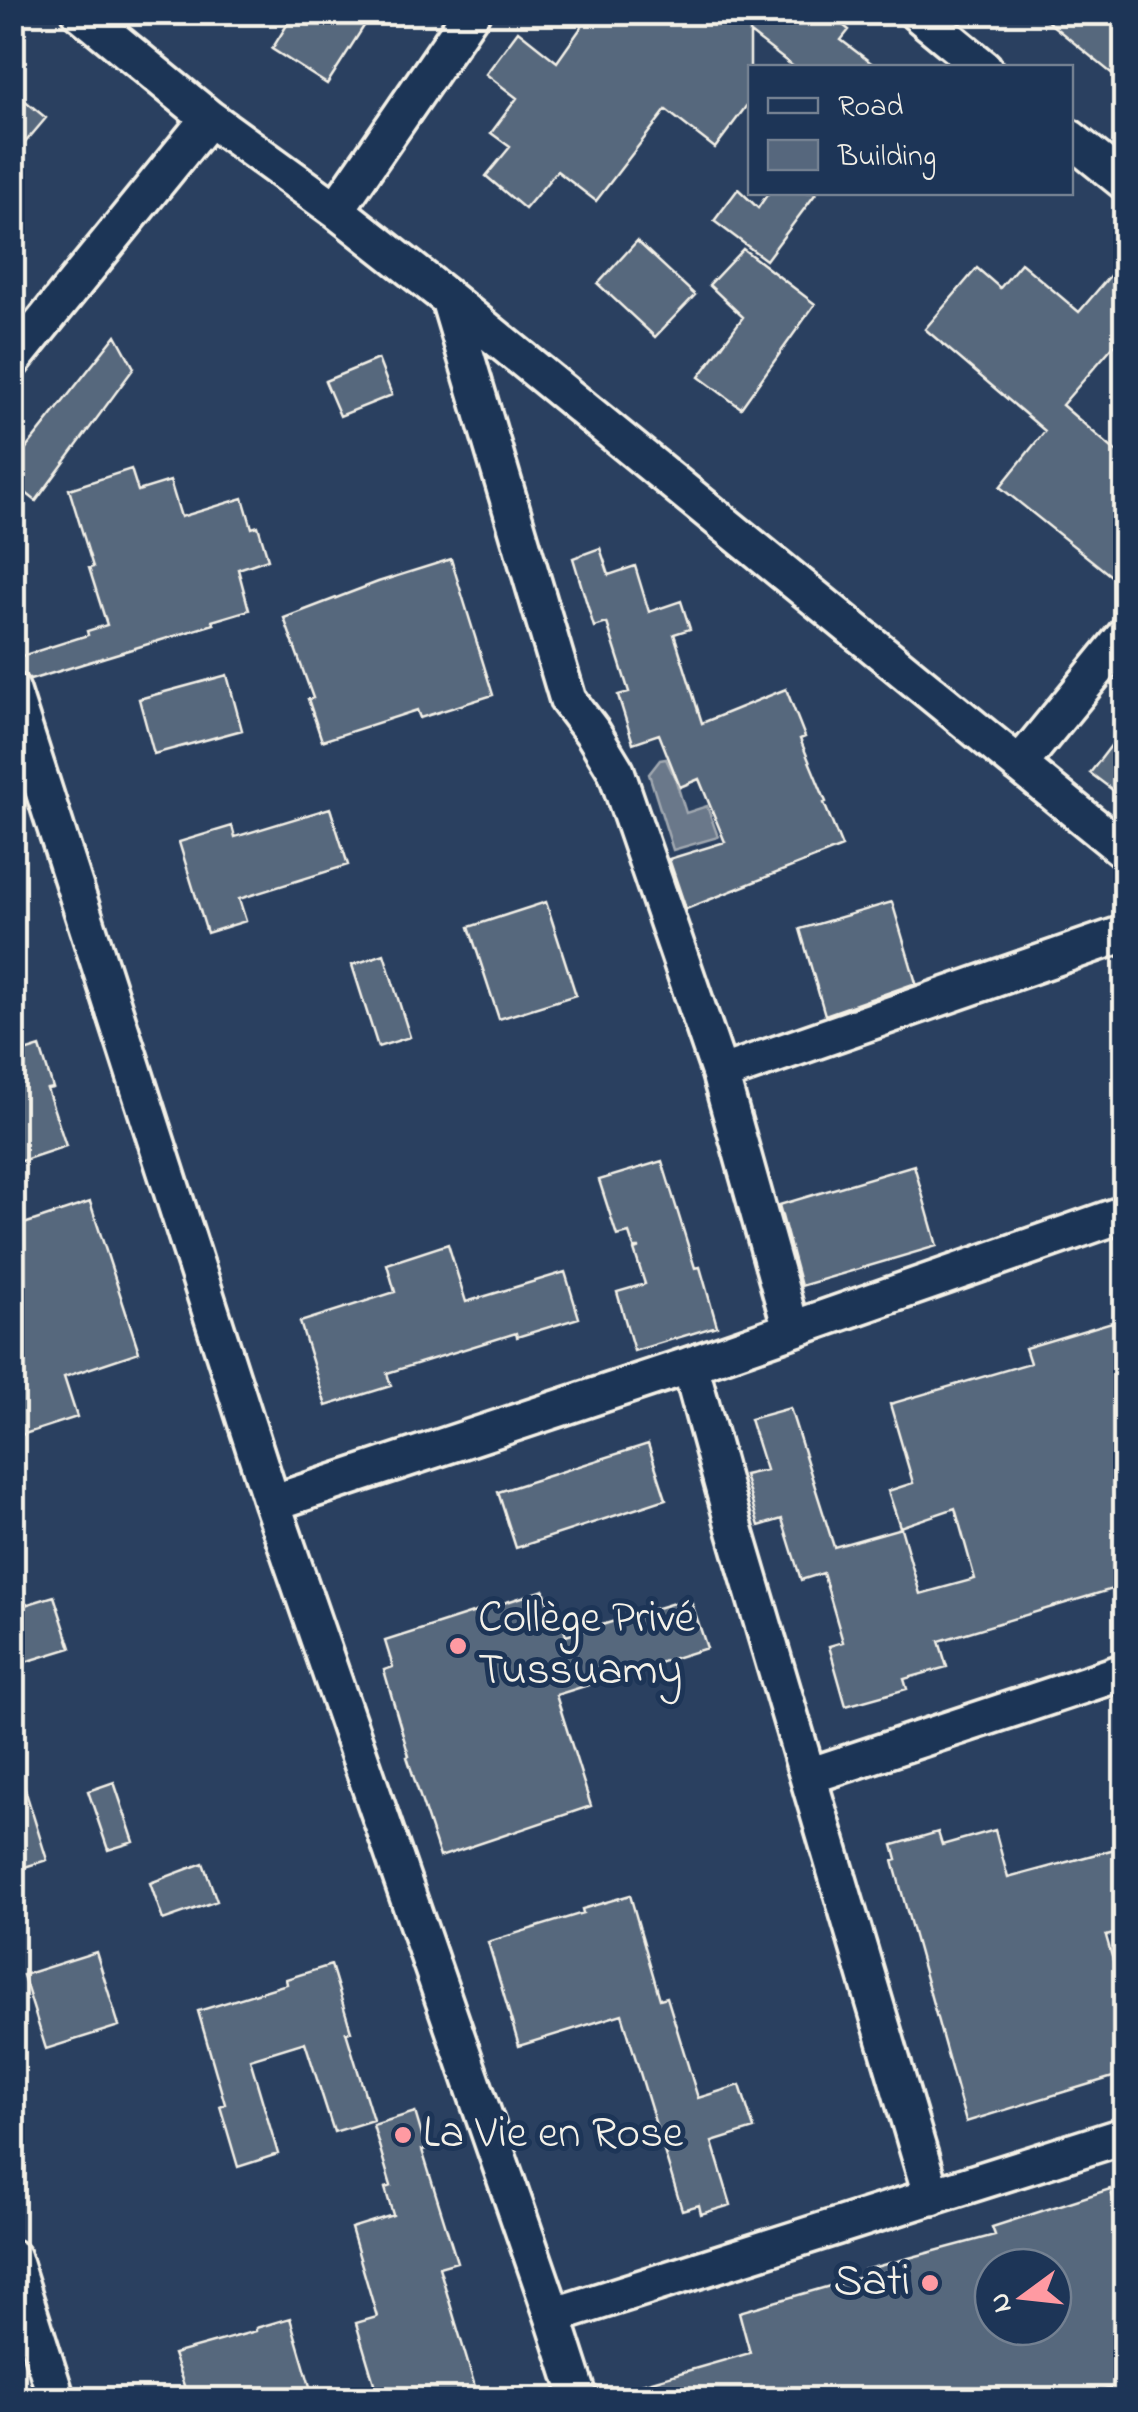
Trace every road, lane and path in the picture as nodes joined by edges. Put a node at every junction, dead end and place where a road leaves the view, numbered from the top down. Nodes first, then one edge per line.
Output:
1 (80, 12) edge
2 (472, 12) edge
3 (916, 12) edge
4 (980, 65) edge
5 (209, 118) junction
6 (1073, 140) edge
7 (1126, 183) edge
8 (336, 210) junction
9 (449, 299) junction
10 (12, 361) edge
11 (1126, 634) edge
12 (12, 691) edge
13 (1019, 764) junction
14 (1126, 852) edge
15 (1126, 933) edge
16 (720, 1074) junction
17 (1126, 1212) edge
18 (791, 1328) junction
19 (690, 1365) junction
20 (272, 1503) junction
21 (1126, 1671) edge
22 (809, 1776) junction
23 (1126, 2135) edge
24 (932, 2196) junction
25 (12, 2258) edge
26 (553, 2316) junction
27 (57, 2400) edge
28 (580, 2400) edge

1 - 5 street
2 - 8 street
3 - 4 street
5 - 8 street
5 - 10 street
6 - 7 street
8 - 9 street
9 - 13 street
9 - 16 street
11 - 13 street
12 - 20 street
13 - 14 street
15 - 16 street
16 - 18 street
17 - 18 street
18 - 19 street
19 - 20 street
19 - 22 street
20 - 26 street
21 - 22 street
22 - 24 street
23 - 24 street
24 - 26 street
25 - 27 street
26 - 28 street

